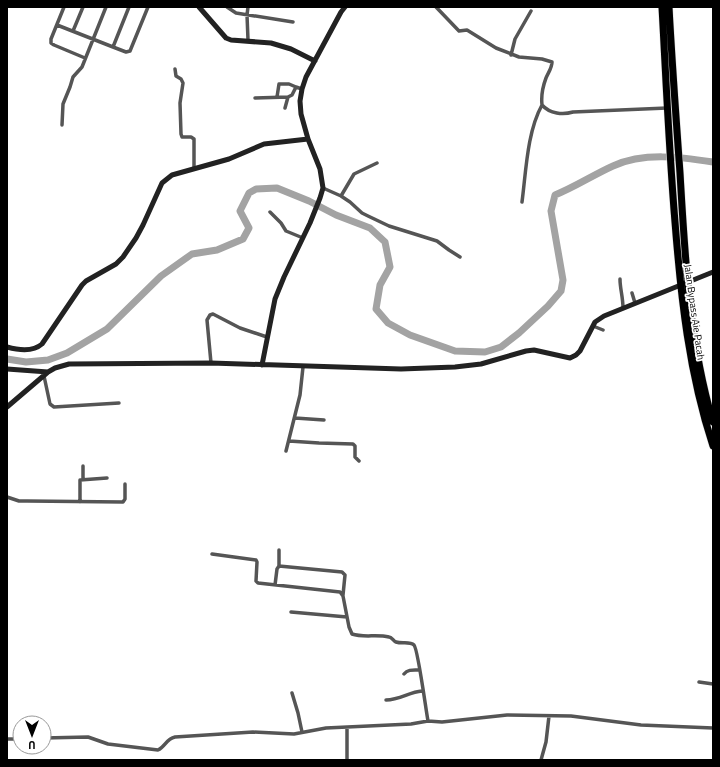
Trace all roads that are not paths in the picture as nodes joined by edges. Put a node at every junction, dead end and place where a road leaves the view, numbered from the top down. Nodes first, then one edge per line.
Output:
1 (64, 7) edge
2 (84, 7) edge
3 (106, 7) edge
4 (129, 7) edge
5 (148, 7) edge
6 (199, 7) edge
7 (227, 7) edge
8 (248, 7) edge
9 (345, 7) edge
10 (436, 7) edge
11 (662, 7) edge
12 (669, 7) edge
13 (532, 11) dead end
14 (247, 15) junction
15 (293, 22) dead end
16 (57, 25) junction
17 (74, 31) junction
18 (93, 39) junction
19 (248, 40) junction
20 (113, 47) junction
21 (511, 55) junction
22 (85, 58) junction
23 (315, 61) junction
24 (175, 68) dead end
25 (299, 88) junction
26 (277, 97) junction
27 (288, 97) junction
28 (255, 98) dead end
29 (542, 105) junction
30 (285, 108) dead end
31 (667, 108) junction
32 (62, 125) dead end
33 (308, 139) junction
34 (377, 163) dead end
35 (194, 168) junction
36 (323, 188) junction
37 (341, 196) junction
38 (522, 202) dead end
39 (270, 212) dead end
40 (303, 238) junction
41 (460, 257) dead end
42 (713, 272) edge
43 (620, 279) dead end
44 (687, 284) junction
45 (680, 286) junction
46 (632, 293) dead end
47 (635, 303) junction
48 (623, 308) junction
49 (593, 326) junction
50 (603, 330) dead end
51 (267, 337) junction
52 (7, 347) edge
53 (211, 363) junction
54 (262, 365) junction
55 (304, 367) junction
56 (7, 369) edge
57 (48, 372) junction
58 (44, 376) junction
59 (119, 403) dead end
60 (7, 407) edge
61 (295, 418) junction
62 (324, 420) dead end
63 (713, 422) edge
64 (288, 441) junction
65 (713, 446) edge
66 (286, 451) dead end
67 (358, 460) dead end
68 (83, 466) dead end
69 (106, 478) dead end
70 (83, 479) junction
71 (125, 484) dead end
72 (7, 497) edge
73 (80, 502) junction
74 (279, 550) dead end
75 (212, 554) dead end
76 (279, 566) junction
77 (275, 585) junction
78 (343, 596) junction
79 (291, 612) dead end
80 (347, 617) junction
81 (420, 670) junction
82 (404, 674) dead end
83 (699, 682) dead end
84 (713, 684) edge
85 (422, 691) junction
86 (292, 692) dead end
87 (386, 700) dead end
88 (549, 716) junction
89 (428, 721) junction
90 (347, 728) junction
91 (713, 728) edge
92 (302, 732) junction
93 (52, 738) edge
94 (347, 760) edge
95 (541, 760) edge

1 - 16 street
2 - 17 street
3 - 18 street
4 - 20 street
5 - 20 street
6 - 19 street
7 - 14 street
8 - 14 street
9 - 23 street
10 - 21 street
11 - 31 highway
12 - 44 highway, Jalan Bypass Aie Pacah
13 - 21 street
14 - 15 street
14 - 19 street
16 - 17 street
16 - 22 street
17 - 18 street
18 - 20 street
18 - 22 street
19 - 23 street
21 - 29 street
22 - 32 street
23 - 25 street
24 - 35 street
25 - 26 street
25 - 27 street
25 - 33 street
26 - 27 street
26 - 28 street
27 - 30 street
29 - 31 street
29 - 38 street
31 - 45 highway, Jalan Bypass Aie Pacah
33 - 35 street
33 - 36 street
34 - 37 street
35 - 52 street
36 - 37 street
36 - 40 street
37 - 41 street
39 - 40 street
40 - 51 street
42 - 44 street
43 - 48 street
44 - 45 street
44 - 63 highway, Jalan Bypass Aie Pacah
45 - 47 street
45 - 65 highway, Jalan Bypass Aie Pacah
46 - 47 street
47 - 48 street
48 - 49 street
49 - 50 street
49 - 55 street
51 - 53 street
51 - 54 street
53 - 54 street
53 - 57 street
54 - 55 street
55 - 61 street
56 - 57 street
57 - 58 street
58 - 59 street
58 - 60 street
61 - 62 street
61 - 64 street
64 - 66 street
64 - 67 street
68 - 70 street
69 - 70 street
70 - 73 street
71 - 73 street
72 - 73 street
74 - 76 street
75 - 77 street
76 - 77 street
76 - 78 street
77 - 78 street
78 - 80 street
79 - 80 street
80 - 81 street
81 - 82 street
81 - 85 street
83 - 84 street
85 - 87 street
85 - 89 street
86 - 92 street
88 - 89 street
88 - 91 street
88 - 95 street
89 - 90 street
90 - 92 street
90 - 94 street
92 - 93 street

